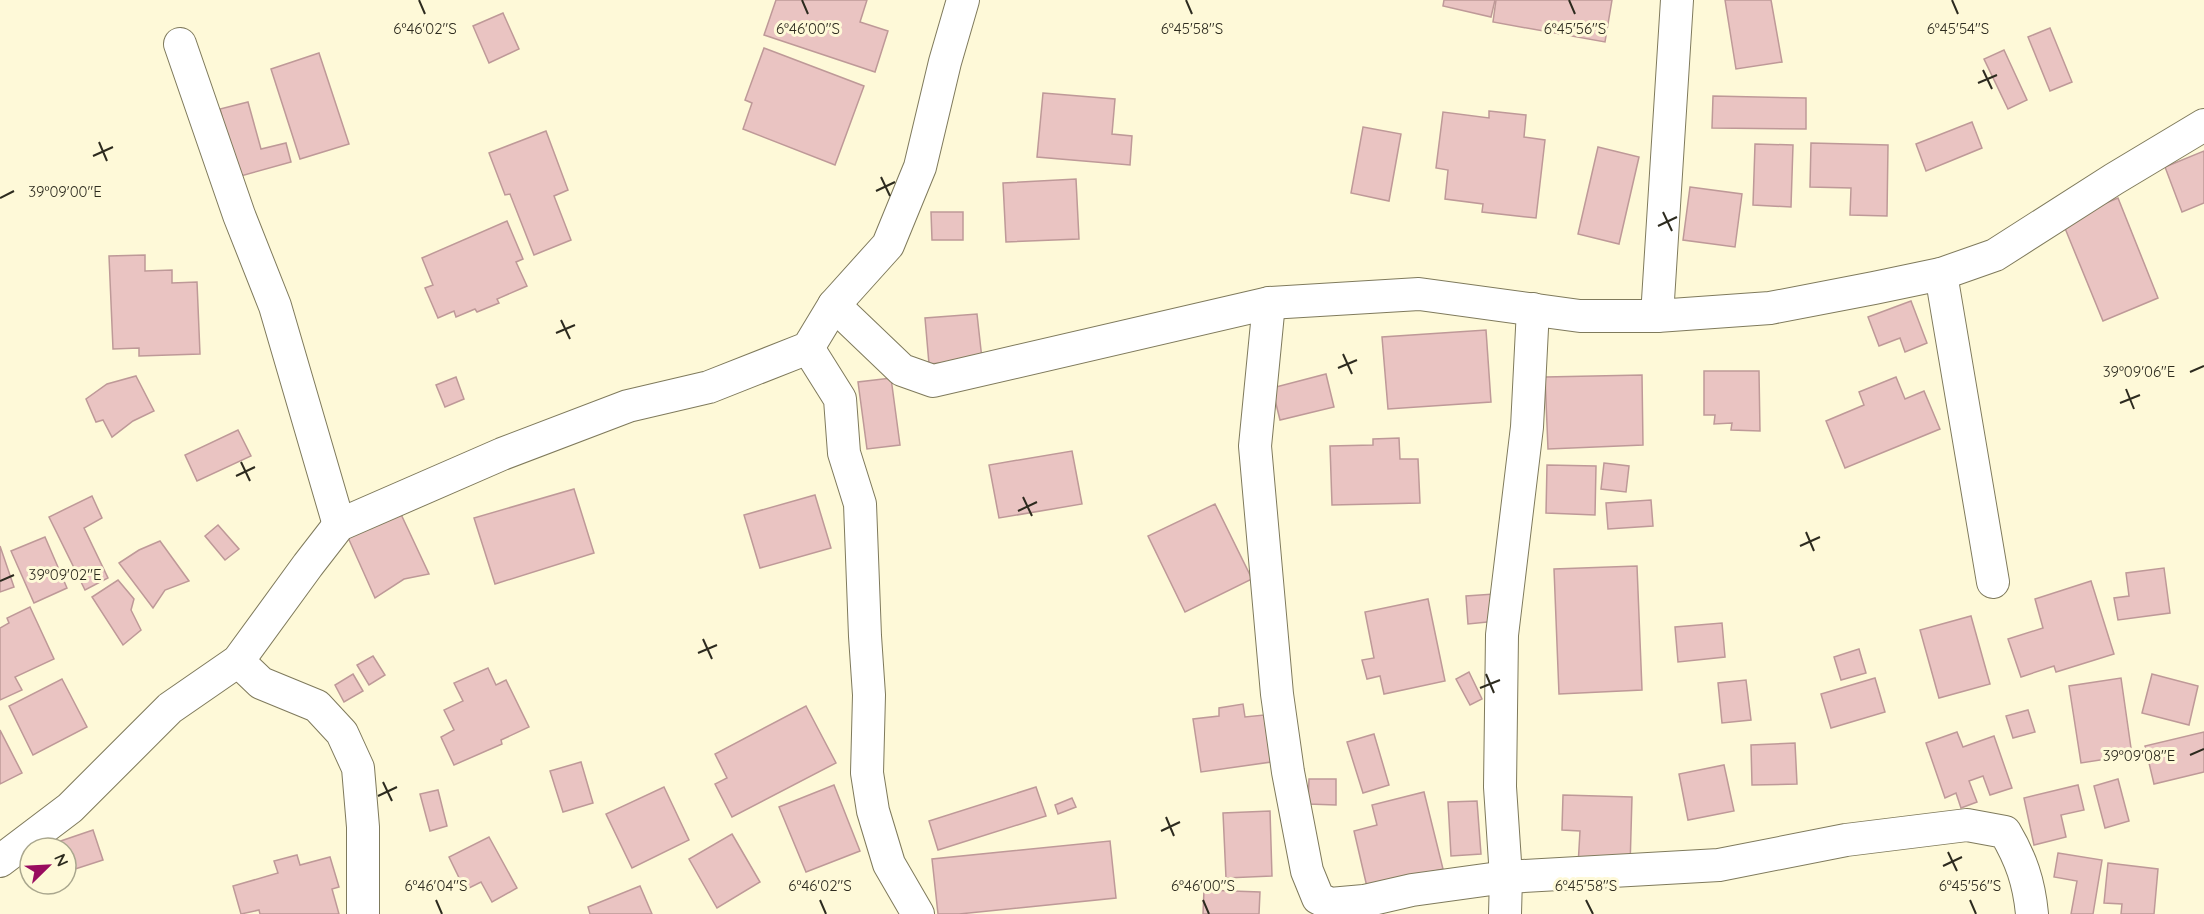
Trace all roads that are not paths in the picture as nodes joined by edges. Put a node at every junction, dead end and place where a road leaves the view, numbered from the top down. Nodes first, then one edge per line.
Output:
1 (963, 0) edge
2 (1677, 0) edge
3 (180, 44) dead end
4 (2204, 125) edge
5 (1941, 274) junction
6 (1269, 303) junction
7 (834, 305) junction
8 (1533, 309) junction
9 (1658, 316) junction
10 (808, 348) junction
11 (339, 525) junction
12 (1993, 582) dead end
13 (238, 662) junction
14 (0, 861) edge
15 (1506, 877) junction
16 (363, 914) edge
17 (918, 914) edge
18 (1505, 914) edge
19 (2032, 914) edge

1 - 7 street
2 - 9 street
3 - 11 street
4 - 5 street
5 - 9 street
5 - 12 street
6 - 7 street
6 - 8 street
6 - 15 street
7 - 10 street
8 - 9 street
8 - 15 street
10 - 11 street
10 - 17 street
11 - 13 street
13 - 14 street
13 - 16 street
15 - 18 street
15 - 19 street

